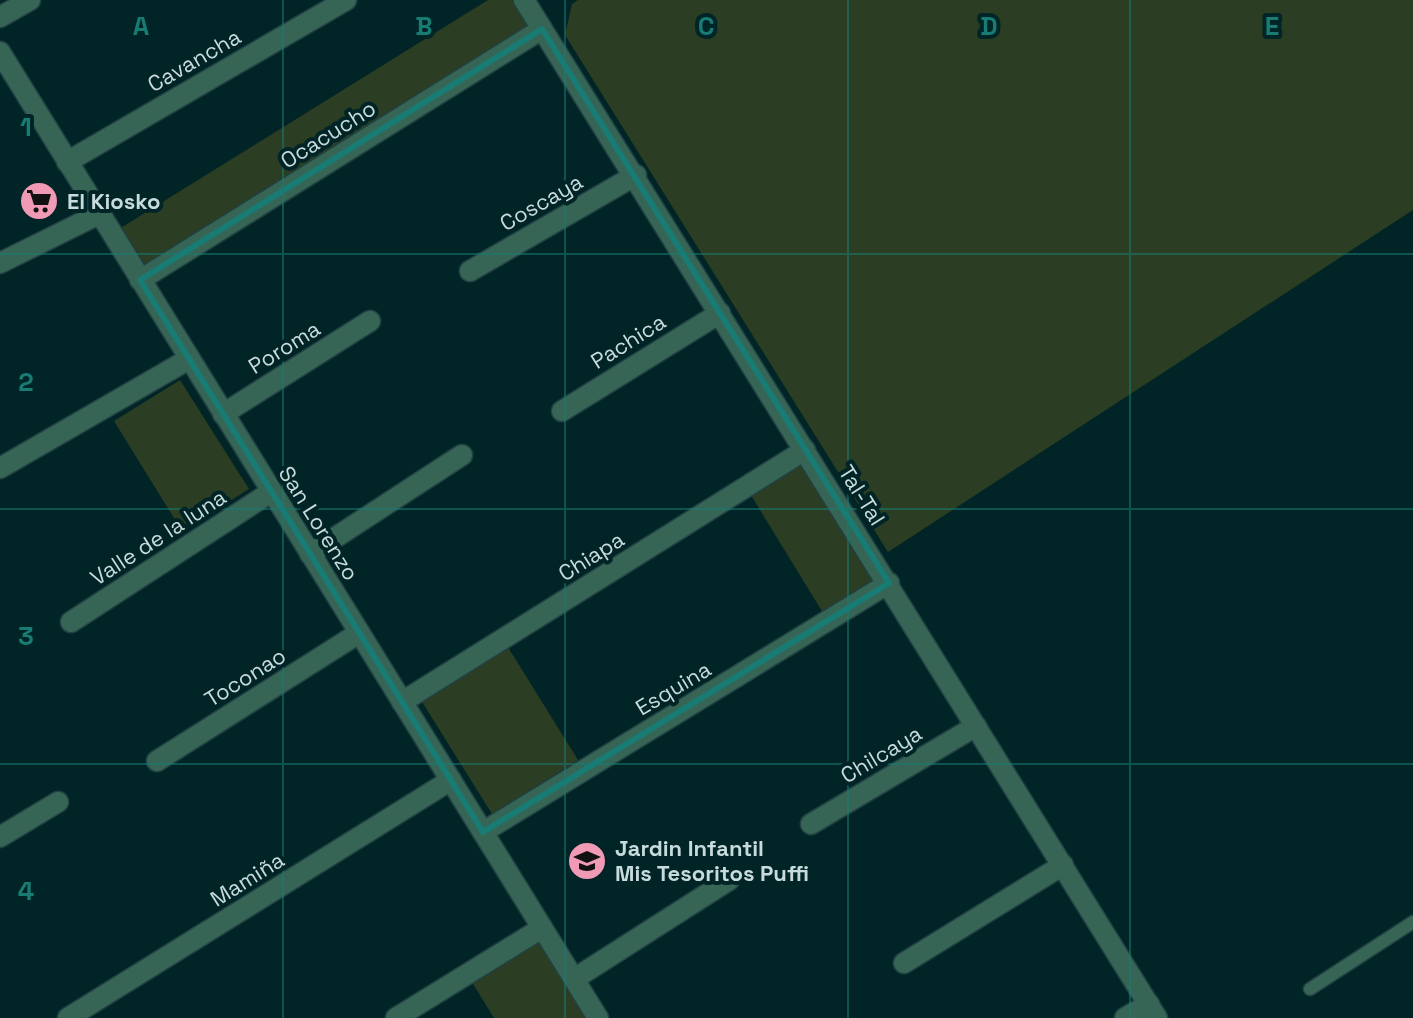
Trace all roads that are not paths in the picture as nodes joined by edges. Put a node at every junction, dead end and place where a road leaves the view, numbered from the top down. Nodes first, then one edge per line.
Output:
1 (30, 0) edge
2 (346, 0) edge
3 (524, 0) edge
4 (0, 17) edge
5 (542, 29) junction
6 (0, 52) edge
7 (67, 162) junction
8 (636, 175) junction
9 (99, 214) junction
10 (0, 263) edge
11 (470, 271) dead end
12 (140, 280) junction
13 (720, 313) junction
14 (370, 321) dead end
15 (189, 359) junction
16 (562, 411) dead end
17 (223, 414) junction
18 (805, 450) junction
19 (462, 455) dead end
20 (0, 468) edge
21 (271, 492) junction
22 (310, 554) junction
23 (889, 583) junction
24 (71, 622) dead end
25 (359, 633) junction
26 (402, 702) junction
27 (976, 726) junction
28 (157, 761) dead end
29 (451, 780) junction
30 (58, 802) dead end
31 (811, 824) dead end
32 (483, 832) junction
33 (0, 837) edge
34 (1063, 865) junction
35 (729, 880) dead end
36 (1413, 922) edge
37 (542, 928) junction
38 (904, 963) dead end
39 (574, 979) junction
40 (1310, 989) dead end
41 (1153, 1011) edge
42 (68, 1018) edge
43 (396, 1018) edge
44 (598, 1018) edge
45 (1125, 1018) edge

1 - 4 street
2 - 7 street, Cavancha
3 - 5 street, Tal-Tal
5 - 8 street, Tal-Tal
5 - 12 street, Ocacucho
6 - 7 street, San Lorenzo
7 - 9 street, San Lorenzo
8 - 11 street, Coscaya
8 - 13 street, Tal-Tal
9 - 10 street
9 - 12 street, San Lorenzo
12 - 15 street, San Lorenzo
13 - 16 street, Pachica
13 - 18 street, Tal-Tal
14 - 17 street, Poroma
15 - 17 street, San Lorenzo
15 - 20 street
17 - 21 street, San Lorenzo
18 - 23 street, Tal-Tal
18 - 26 street, Chiapa
19 - 22 street
21 - 22 street, San Lorenzo
21 - 24 street, Valle de la luna
22 - 25 street, San Lorenzo
23 - 27 street, Tal-Tal
23 - 32 street, Esquina
25 - 26 street, San Lorenzo
25 - 28 street, Toconao
26 - 29 street, San Lorenzo
27 - 31 street, Chilcaya
27 - 34 street, Tal-Tal
29 - 32 street, San Lorenzo
29 - 42 street, Mamiña
30 - 33 street
32 - 37 street, San Lorenzo
34 - 38 street
34 - 41 street, Tal-Tal
35 - 39 street
36 - 40 lane
37 - 39 street, San Lorenzo
37 - 43 street
39 - 44 street, San Lorenzo
41 - 45 street

